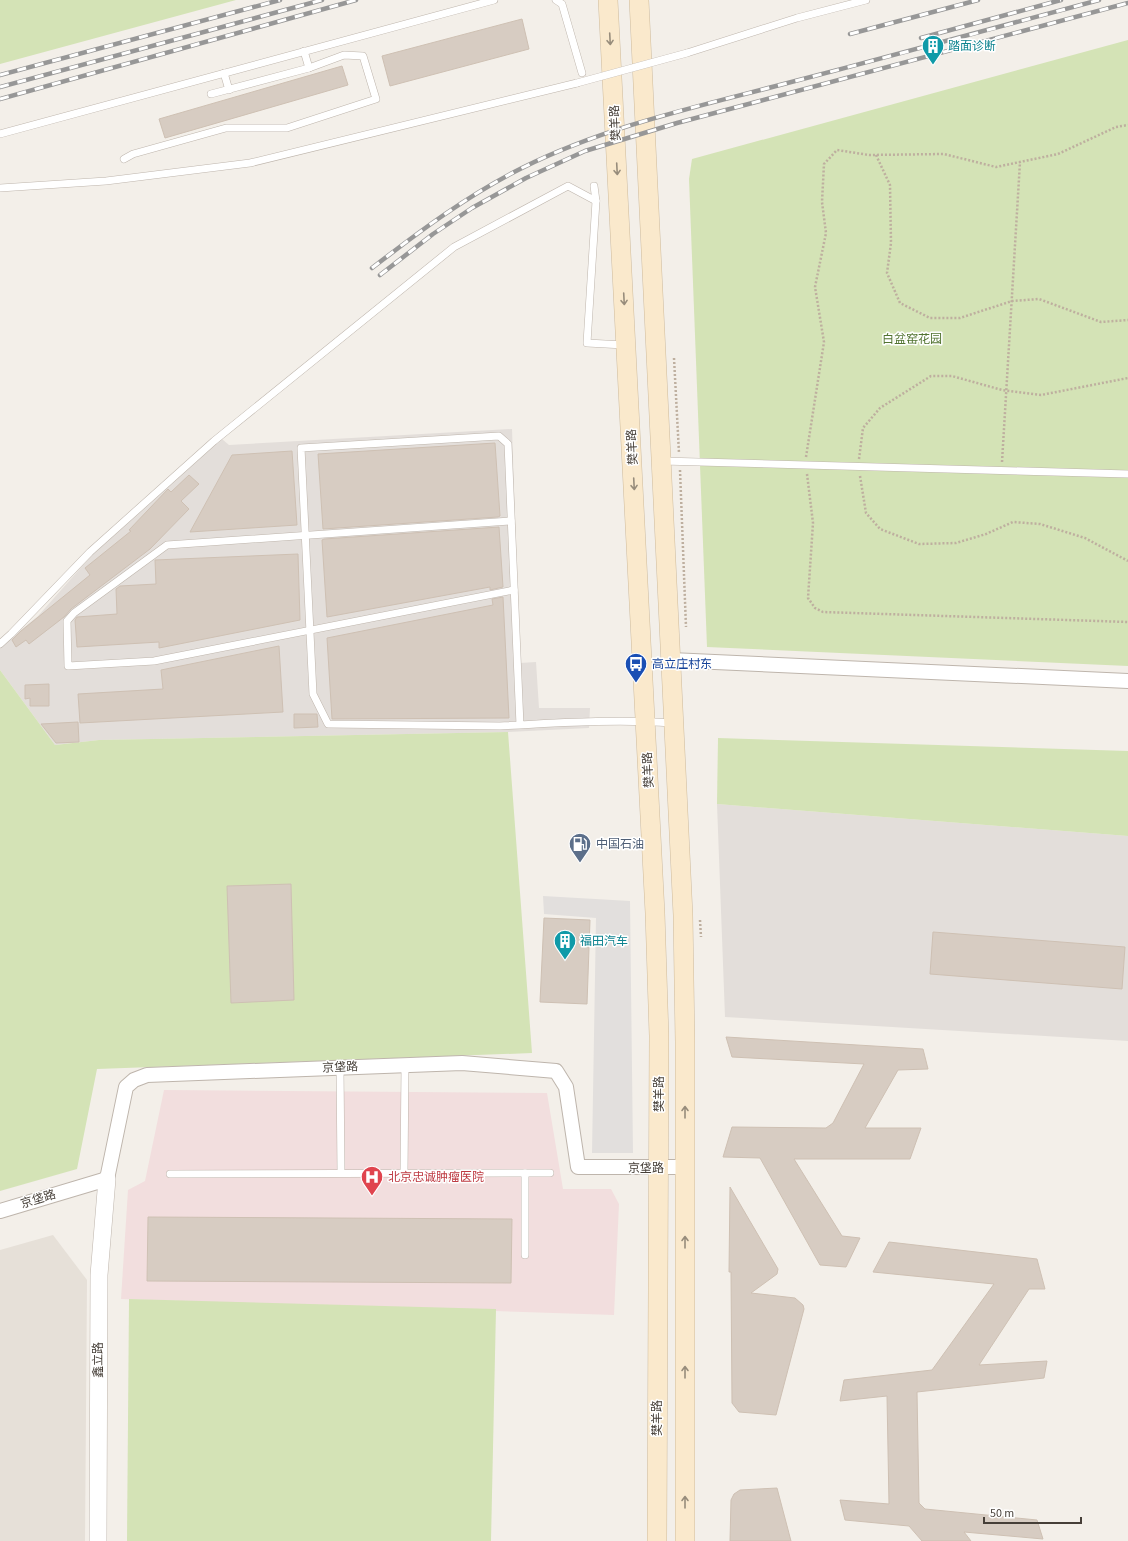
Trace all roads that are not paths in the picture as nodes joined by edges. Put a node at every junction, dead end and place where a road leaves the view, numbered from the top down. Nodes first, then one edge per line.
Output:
1 (494, 0) edge
2 (556, 0) edge
3 (608, 0) edge
4 (638, 0) edge
5 (866, 0) edge
6 (304, 51) junction
7 (309, 68) junction
8 (224, 73) junction
9 (582, 73) dead end
10 (229, 90) junction
11 (211, 94) dead end
12 (0, 134) edge
13 (124, 159) dead end
14 (594, 186) dead end
15 (0, 188) edge
16 (596, 201) junction
17 (627, 345) junction
18 (662, 461) junction
19 (1128, 474) edge
20 (511, 521) junction
21 (305, 535) junction
22 (514, 590) junction
23 (310, 630) junction
24 (0, 644) edge
25 (671, 660) junction
26 (1128, 681) edge
27 (646, 721) junction
28 (674, 723) junction
29 (520, 725) junction
30 (405, 1065) junction
31 (340, 1067) junction
32 (659, 1167) junction
33 (685, 1167) junction
34 (341, 1173) junction
35 (404, 1173) junction
36 (525, 1173) junction
37 (550, 1173) dead end
38 (170, 1174) dead end
39 (107, 1179) junction
40 (0, 1211) edge
41 (525, 1255) dead end
42 (98, 1541) edge
43 (657, 1541) edge
44 (685, 1541) edge

1 - 6 lane
2 - 9 lane
3 -> 17 main road, 樊羊路
4 - 18 main road
5 - 15 lane, bridge
6 - 7 lane
6 - 8 lane
7 - 10 lane
7 - 13 lane
8 - 10 lane
8 - 12 lane
10 - 11 lane
14 - 16 lane
16 - 17 lane
16 - 24 lane
17 -> 27 main road, 樊羊路
18 - 19 lane
18 - 25 main road
20 - 21 lane
20 - 21 lane
20 - 22 lane
21 - 23 lane
21 - 23 lane
22 - 23 lane
22 - 29 lane
23 - 29 lane
25 - 26 street
25 - 28 main road
27 - 28 lane
27 - 29 lane
27 - 32 main road, 樊羊路
33 -> 28 main road
30 - 31 street, 京垡路
30 - 32 street, 京垡路
30 - 35 lane
31 - 34 lane
31 - 39 street, 京垡路
32 - 33 street, 京垡路
32 - 43 main road, 樊羊路
44 -> 33 main road
34 - 35 lane
34 - 38 lane
35 - 36 lane
36 - 37 lane
36 - 41 lane
39 - 40 street, 京垡路
39 - 42 street, 鑫立路

